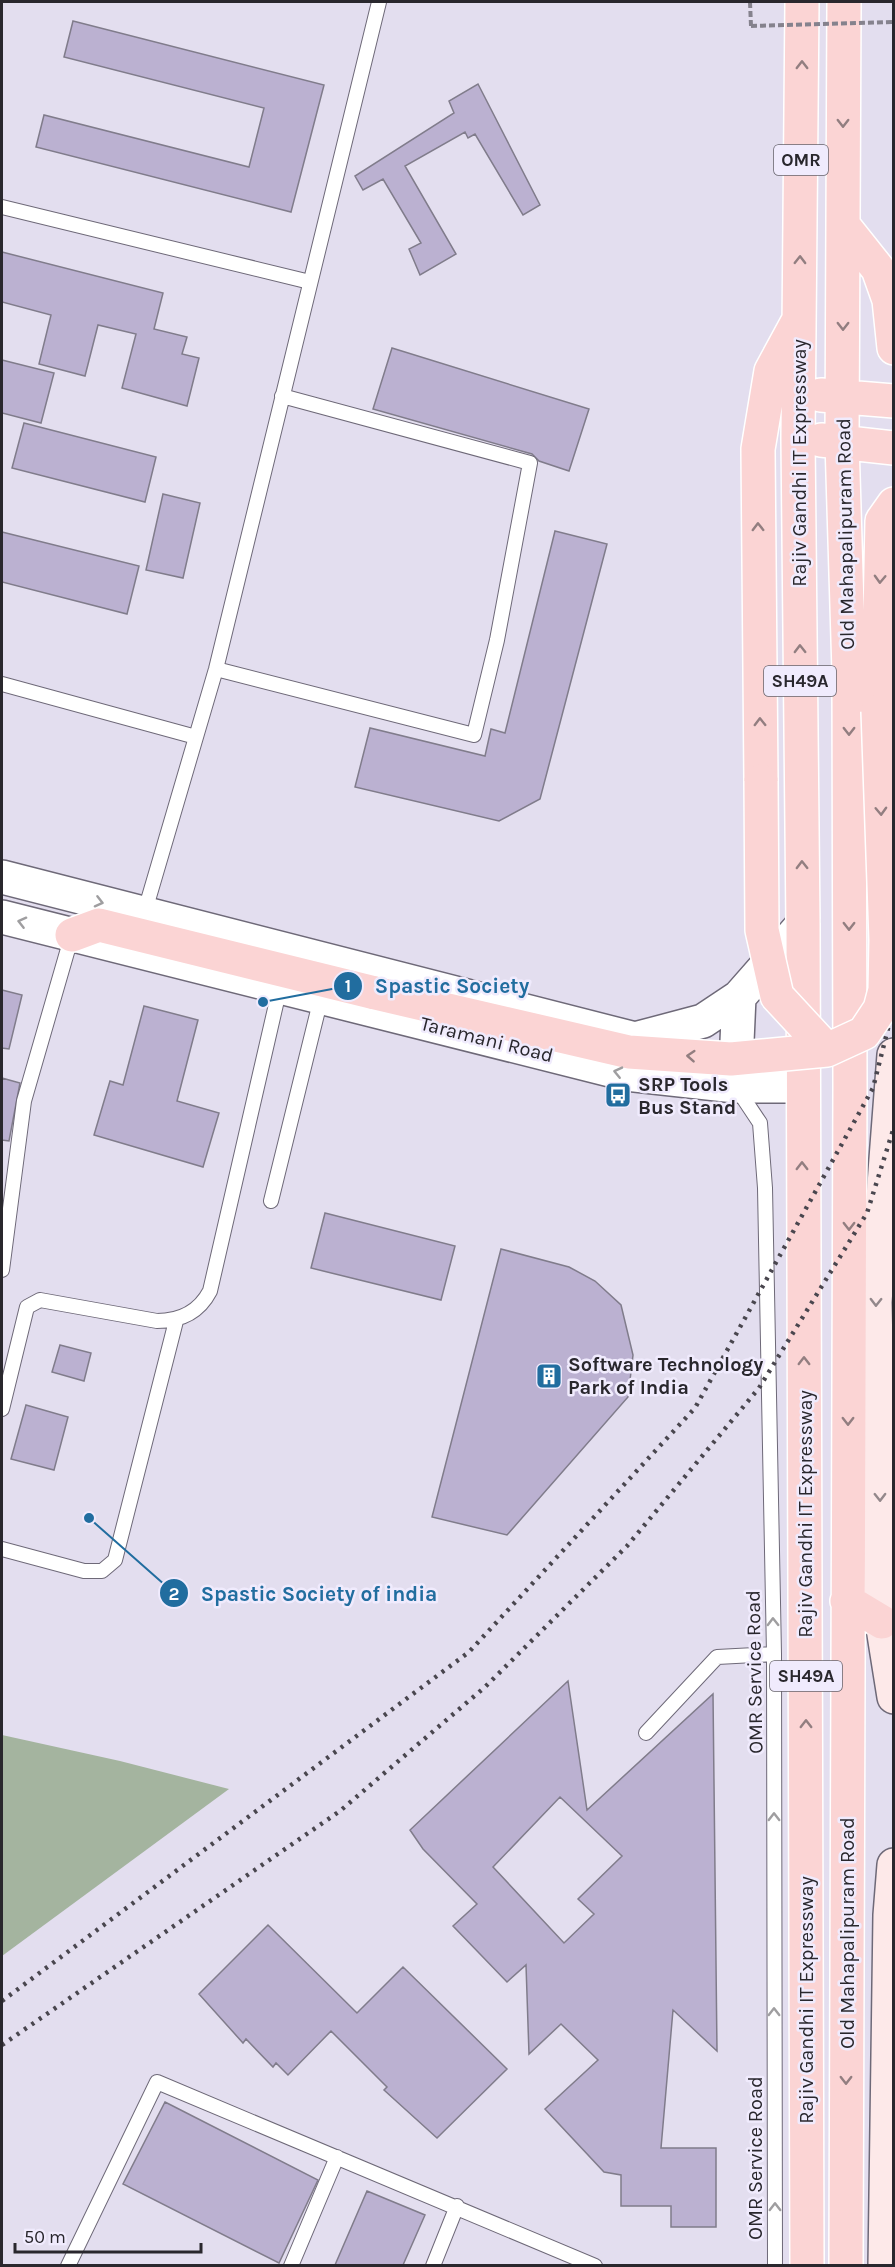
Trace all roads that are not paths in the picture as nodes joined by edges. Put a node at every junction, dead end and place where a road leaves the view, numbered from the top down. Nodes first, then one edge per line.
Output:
1 (379, 2) edge
2 (802, 2) edge
3 (844, 2) edge
4 (2, 207) edge
5 (843, 225) junction
6 (310, 282) junction
7 (799, 319) junction
8 (894, 348) edge
9 (798, 394) junction
10 (282, 396) junction
11 (843, 397) junction
12 (894, 401) edge
13 (798, 438) junction
14 (842, 442) junction
15 (894, 448) edge
16 (843, 481) junction
17 (888, 512) edge
18 (216, 669) junction
19 (2, 684) edge
20 (196, 737) junction
21 (2, 877) edge
22 (144, 914) junction
23 (2, 917) edge
24 (803, 924) junction
25 (72, 935) junction
26 (280, 987) junction
27 (739, 997) junction
28 (321, 998) junction
29 (827, 1050) junction
30 (894, 1055) edge
31 (735, 1086) junction
32 (802, 1086) junction
33 (271, 1201) dead end
34 (2, 1270) edge
35 (176, 1321) junction
36 (2, 1409) edge
37 (2, 1549) edge
38 (847, 1601) junction
39 (882, 1622) junction
40 (774, 1654) junction
41 (806, 1670) junction
42 (847, 1671) junction
43 (894, 1697) edge
44 (646, 1733) dead end
45 (847, 1754) junction
46 (806, 1756) junction
47 (894, 1865) edge
48 (337, 2157) junction
49 (457, 2206) junction
50 (68, 2265) edge
51 (291, 2265) edge
52 (433, 2265) edge
53 (596, 2265) edge
54 (775, 2265) edge
55 (807, 2265) edge
56 (846, 2265) edge
57 (885, 2265) edge

1 - 6 lane
7 -> 2 main road, Rajiv Gandhi IT Expressway / OMR
3 -> 5 main road, OMR
4 - 6 lane
5 - 8 main road
5 -> 11 main road, OMR
6 - 10 lane
7 - 9 main road, Rajiv Gandhi IT Expressway / OMR
29 -> 7 main road, bridge
9 - 11 main road
9 - 13 main road, Rajiv Gandhi IT Expressway / OMR
10 - 18 lane
10 - 18 lane
11 - 12 main road
11 - 14 main road, Old Mahapalipuram Road / SH49A
13 - 14 main road
24 -> 13 main road, Rajiv Gandhi IT Expressway / SH49A
14 - 15 main road
14 - 16 main road, Old Mahapalipuram Road / SH49A
16 - 17 main road
16 -> 38 main road, Old Mahapalipuram Road / SH49A
17 -> 29 main road, bridge
18 - 20 lane
19 - 20 lane
20 - 22 lane
21 -> 22 street, Taramani Road
22 - 27 street, Taramani Road
25 -> 23 street, Taramani Road
24 - 27 street
24 - 32 main road, Rajiv Gandhi IT Expressway
25 - 26 street, Taramani Road
29 -> 25 main road, bridge
25 - 34 lane
26 - 28 street, Taramani Road
26 - 35 lane
27 - 31 street
31 -> 28 street, Taramani Road
28 - 33 lane
30 -> 39 main road
31 - 32 street, Taramani Road
40 -> 31 lane, OMR Service Road
41 -> 32 main road, Rajiv Gandhi IT Expressway / SH49A
35 - 36 lane
35 - 37 lane
38 - 39 main road
38 - 42 main road, Old Mahapalipuram Road / SH49A
39 - 43 main road
40 - 44 lane
54 -> 40 lane, OMR Service Road
41 - 42 main road
46 -> 41 main road, Rajiv Gandhi IT Expressway / SH49A
42 - 45 main road, Old Mahapalipuram Road / SH49A
45 - 46 main road
45 -> 56 main road, Old Mahapalipuram Road / SH49A
46 - 55 main road, Rajiv Gandhi IT Expressway / SH49A
47 - 57 main road
48 - 49 lane
48 - 50 lane
48 - 51 lane
49 - 52 lane
49 - 53 lane

